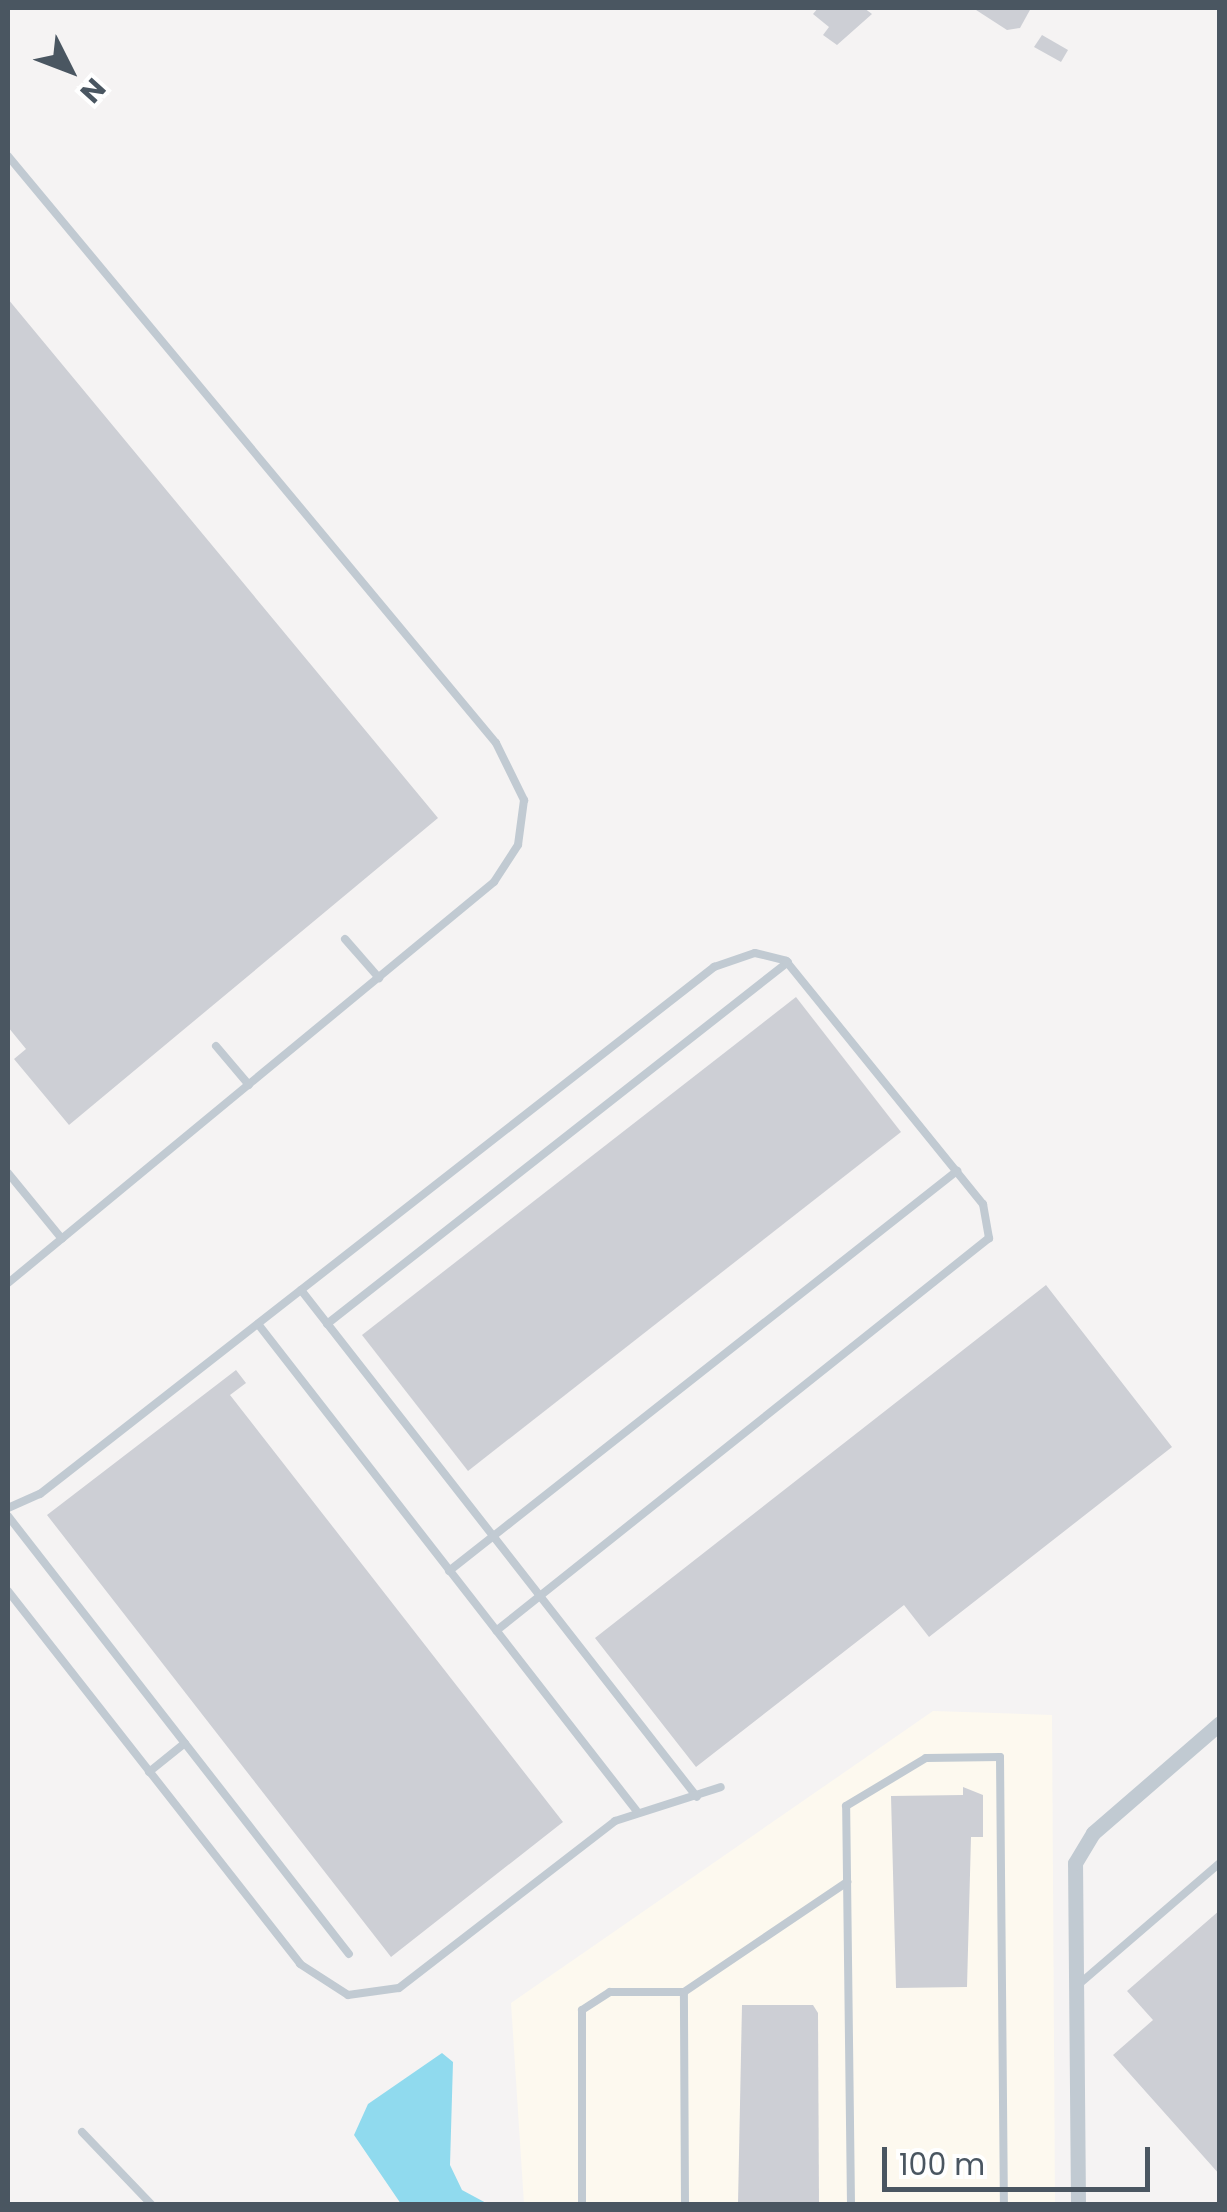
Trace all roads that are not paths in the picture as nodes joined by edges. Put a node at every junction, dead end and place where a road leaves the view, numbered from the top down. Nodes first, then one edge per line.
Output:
1 (8, 156) edge
2 (345, 939) dead end
3 (788, 962) junction
4 (378, 978) junction
5 (216, 1046) dead end
6 (249, 1085) junction
7 (957, 1172) junction
8 (8, 1173) edge
9 (62, 1239) junction
10 (8, 1282) edge
11 (301, 1290) junction
12 (258, 1324) junction
13 (327, 1324) junction
14 (8, 1508) edge
15 (8, 1516) edge
16 (493, 1536) junction
17 (450, 1570) junction
18 (8, 1591) edge
19 (540, 1596) junction
20 (496, 1631) junction
21 (1220, 1723) edge
22 (185, 1744) junction
23 (149, 1772) junction
24 (721, 1788) dead end
25 (697, 1797) junction
26 (636, 1810) junction
27 (1220, 1863) edge
28 (847, 1882) junction
29 (349, 1954) dead end
30 (1074, 1988) junction
31 (684, 1992) junction
32 (82, 2132) dead end
33 (151, 2204) edge
34 (582, 2204) edge
35 (685, 2204) edge
36 (851, 2204) edge
37 (1004, 2204) edge
38 (1078, 2204) edge

1 - 4 lane
2 - 4 lane
3 - 7 lane
3 - 11 lane
3 - 13 lane
4 - 6 lane
5 - 6 lane
6 - 9 lane
7 - 16 lane
7 - 19 lane
8 - 9 lane
9 - 10 lane
11 - 12 lane
11 - 13 lane
12 - 14 lane
12 - 17 lane
13 - 16 lane
15 - 22 lane
16 - 17 lane
16 - 19 lane
17 - 20 lane
18 - 23 lane
19 - 20 lane
19 - 25 lane
20 - 26 lane
21 - 30 street
22 - 23 lane
22 - 29 lane
23 - 26 lane
24 - 25 lane
25 - 26 lane
27 - 30 lane
28 - 31 lane
28 - 36 lane
28 - 37 lane
30 - 38 street
31 - 34 lane
31 - 35 lane
32 - 33 lane

